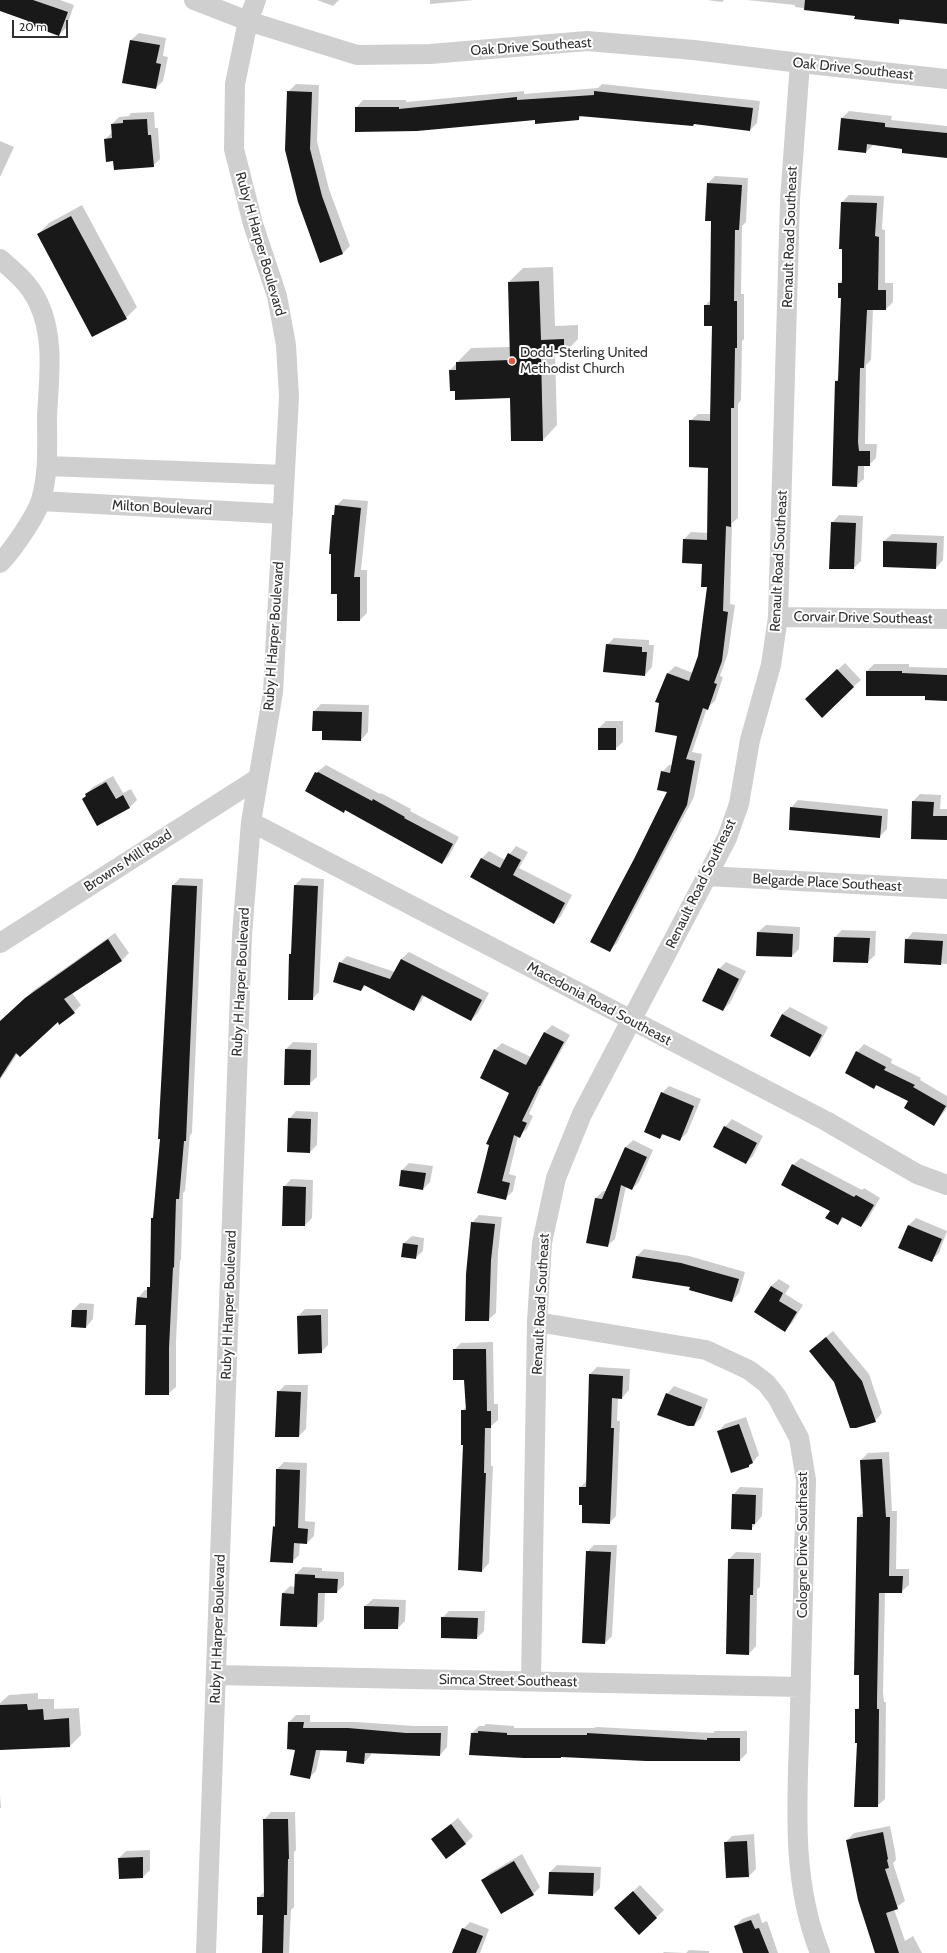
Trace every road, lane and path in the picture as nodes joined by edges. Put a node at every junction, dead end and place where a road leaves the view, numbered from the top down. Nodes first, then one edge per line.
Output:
1 (194, 0) edge
2 (256, 0) edge
3 (248, 21) junction
4 (800, 63) junction
5 (947, 79) edge
6 (0, 259) edge
7 (47, 466) junction
8 (285, 476) junction
9 (41, 501) junction
10 (283, 514) junction
11 (0, 563) edge
12 (778, 617) junction
13 (947, 619) edge
14 (257, 779) junction
15 (251, 822) junction
16 (707, 876) junction
17 (947, 889) edge
18 (0, 944) edge
19 (631, 1021) junction
20 (947, 1185) edge
21 (537, 1322) junction
22 (216, 1675) junction
23 (531, 1682) junction
24 (801, 1687) junction
25 (206, 1953) edge
26 (820, 1953) edge

1 - 3 street, Oak Drive Southeast
2 - 3 street
3 - 4 street, Oak Drive Southeast
3 - 8 street, Ruby H Harper Boulevard
4 - 5 street, Oak Drive Southeast
4 - 12 street, Renault Road Southeast
6 - 7 street
7 - 8 street
7 - 9 street
8 - 10 street, Ruby H Harper Boulevard
9 - 10 street, Milton Boulevard
9 - 11 street
10 - 14 street, Ruby H Harper Boulevard
12 - 13 street, Corvair Drive Southeast
12 - 16 street, Renault Road Southeast
14 - 15 street, Ruby H Harper Boulevard
14 - 18 street, Browns Mill Road
15 - 19 street, Macedonia Road Southeast
15 - 22 street, Ruby H Harper Boulevard
16 - 17 street, Belgarde Place Southeast
16 - 19 street, Renault Road Southeast
19 - 20 street, Macedonia Road Southeast
19 - 21 street, Renault Road Southeast
21 - 23 street, Renault Road Southeast
21 - 24 street, Cologne Drive Southeast
22 - 23 street, Simca Street Southeast
22 - 25 street, Ruby H Harper Boulevard
23 - 24 street, Simca Street Southeast
24 - 26 street, Cologne Drive Southeast

